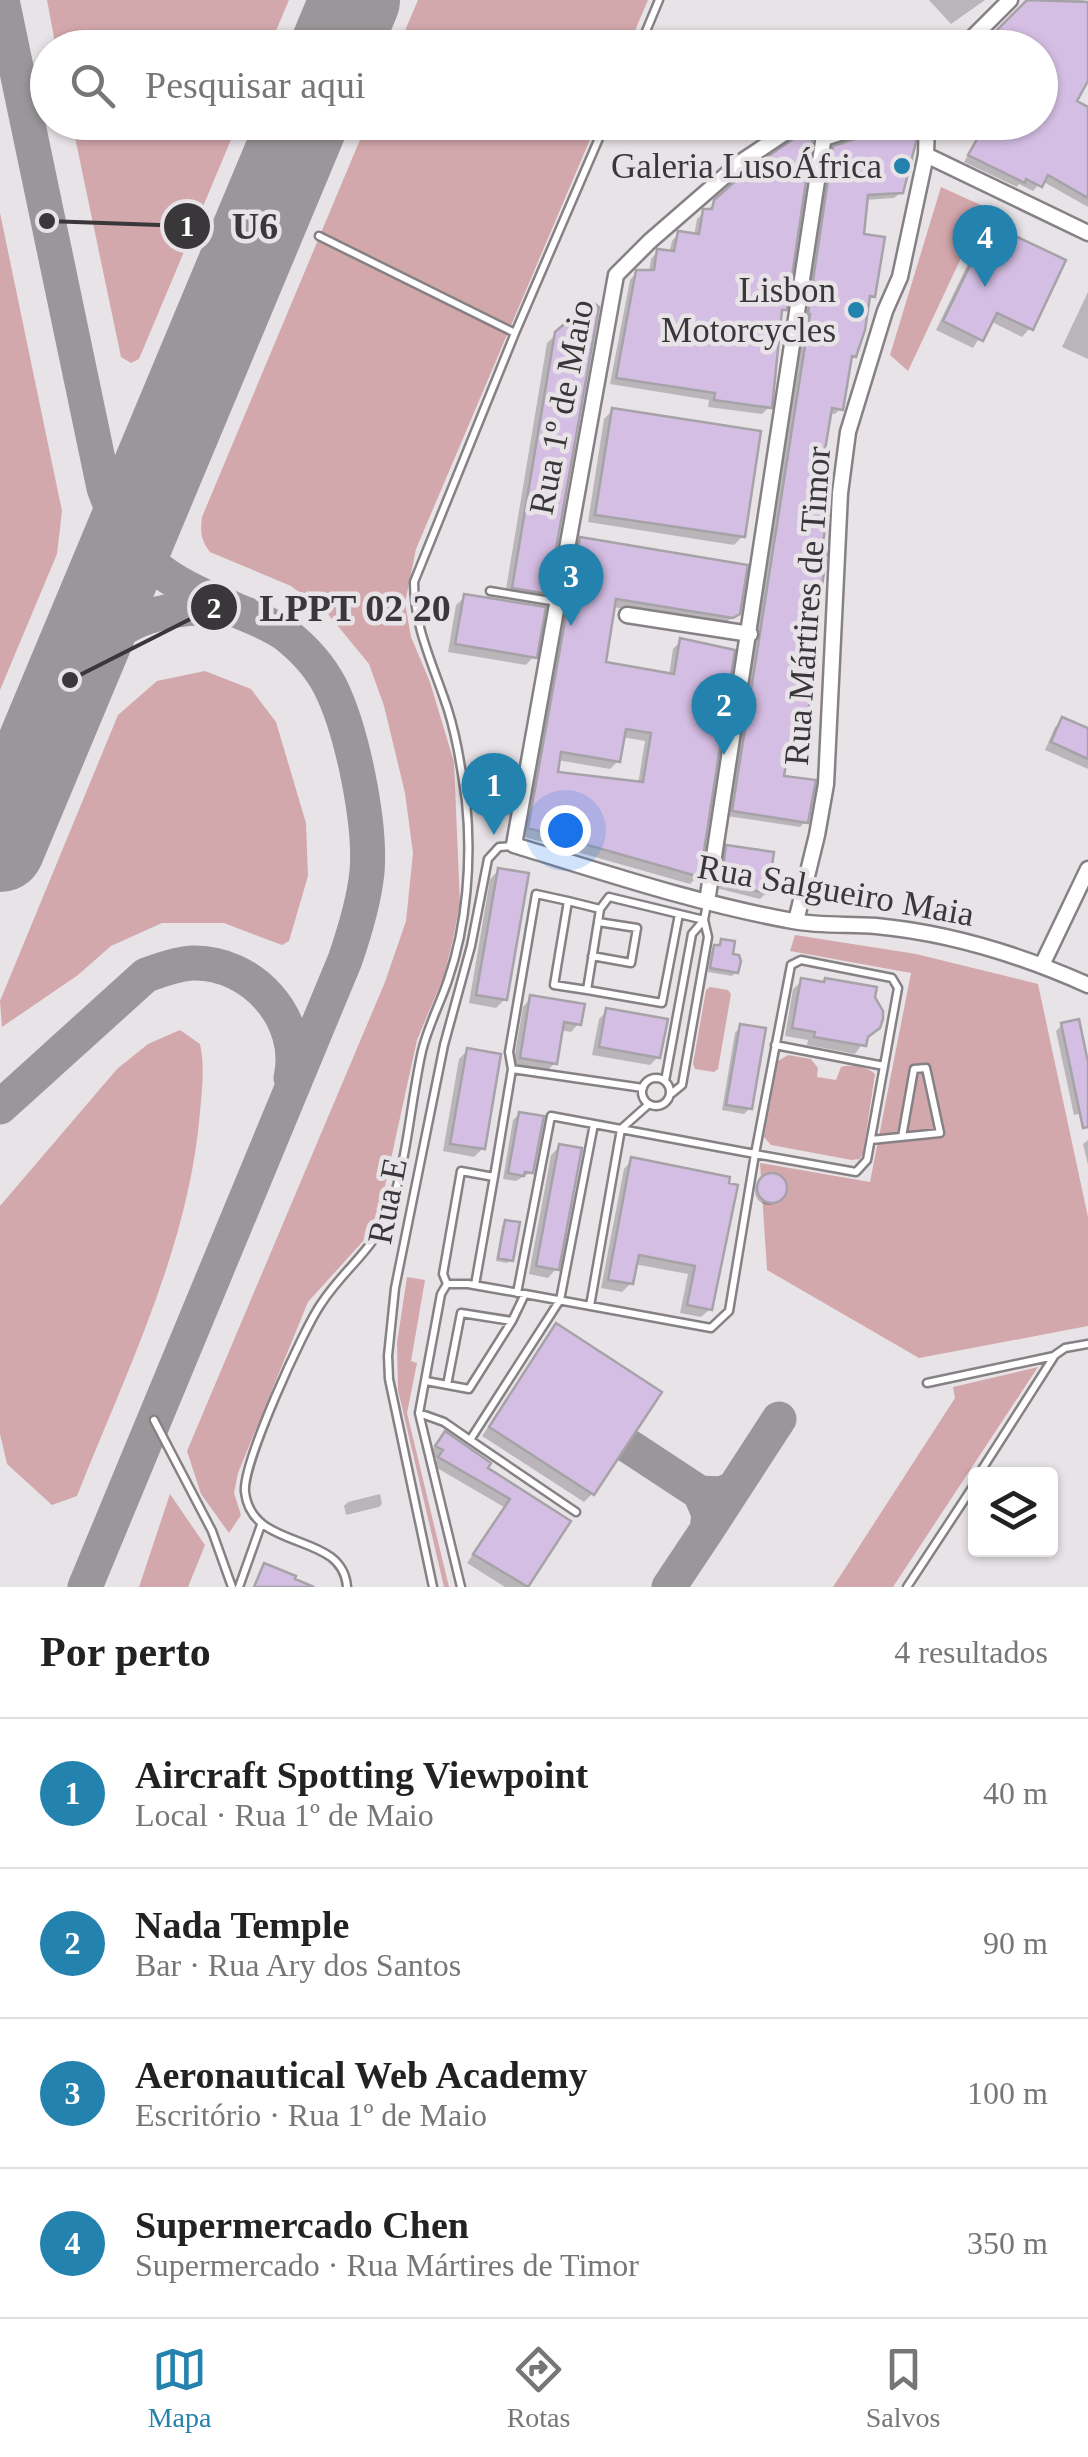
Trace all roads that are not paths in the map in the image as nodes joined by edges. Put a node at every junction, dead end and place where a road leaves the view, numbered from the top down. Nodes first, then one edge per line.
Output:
1 (660, 0) edge
2 (1010, 0) edge
3 (647, 30) edge
4 (980, 30) edge
5 (598, 140) edge
6 (772, 140) edge
7 (824, 140) edge
8 (927, 140) edge
9 (926, 155) junction
10 (1088, 232) edge
11 (319, 236) dead end
12 (515, 333) junction
13 (490, 591) dead end
14 (557, 602) junction
15 (627, 615) dead end
16 (750, 634) junction
17 (514, 846) junction
18 (1088, 868) edge
19 (568, 901) junction
20 (708, 902) junction
21 (600, 909) junction
22 (678, 914) junction
23 (704, 920) junction
24 (598, 922) junction
25 (796, 922) junction
26 (592, 956) junction
27 (1042, 966) junction
28 (1088, 985) edge
29 (587, 990) junction
30 (775, 1045) junction
31 (884, 1066) junction
32 (512, 1069) junction
33 (665, 1081) junction
34 (643, 1088) junction
35 (670, 1094) junction
36 (648, 1104) junction
37 (594, 1124) junction
38 (622, 1129) junction
39 (902, 1137) junction
40 (871, 1140) junction
41 (756, 1154) junction
42 (494, 1176) junction
43 (447, 1284) junction
44 (474, 1285) junction
45 (521, 1293) junction
46 (560, 1300) junction
47 (590, 1306) junction
48 (512, 1322) junction
49 (1088, 1344) edge
50 (1055, 1355) junction
51 (425, 1381) junction
52 (928, 1383) dead end
53 (447, 1385) junction
54 (420, 1413) junction
55 (154, 1420) dead end
56 (470, 1440) junction
57 (984, 1467) edge
58 (968, 1494) edge
59 (576, 1512) dead end
60 (260, 1525) junction
61 (236, 1587) edge
62 (348, 1587) edge
63 (434, 1587) edge
64 (461, 1587) edge
65 (907, 1587) edge

1 - 3 lane
2 - 4 street
5 - 12 lane
6 - 14 street, Rua 1º de Maio
7 - 16 street
8 - 9 street, Rua Mártires de Timor
9 - 10 street
9 - 25 street, Rua Mártires de Timor
11 - 12 lane
12 - 60 lane
13 - 14 lane
14 - 17 street, Rua 1º de Maio
15 - 16 street
16 - 20 street
17 - 20 street, Rua Salgueiro Maia
17 - 63 lane, Rua E
18 - 27 street
19 - 21 lane
19 - 29 lane
19 - 32 lane
20 - 23 lane
20 - 25 street, Rua Salgueiro Maia
21 - 22 lane
21 - 24 lane
22 - 23 lane
22 - 29 lane
23 - 33 lane
23 - 35 lane
24 - 26 lane
24 - 26 lane
25 - 27 street, Rua Salgueiro Maia
26 - 29 lane
27 - 28 street, Rua Salgueiro Maia
30 - 31 lane
30 - 31 lane
30 - 41 lane
31 - 40 lane
32 - 34 lane
32 - 42 lane
33 - 34 lane
33 - 35 lane
34 - 36 lane
35 - 36 lane
36 - 38 lane
37 - 38 lane
37 - 45 lane
37 - 46 lane
38 - 41 lane
38 - 47 lane
39 - 39 lane
39 - 40 lane
40 - 41 lane
41 - 47 lane
42 - 43 lane
42 - 44 lane
43 - 44 lane
43 - 51 lane
44 - 45 lane
45 - 46 lane
45 - 48 lane
46 - 47 lane
46 - 56 lane
48 - 53 lane
48 - 53 lane
49 - 50 lane
50 - 52 lane
50 - 57 lane
51 - 53 lane
51 - 54 lane
54 - 56 lane
54 - 64 lane
55 - 61 lane
56 - 59 lane
58 - 65 lane
60 - 61 lane
60 - 62 lane

